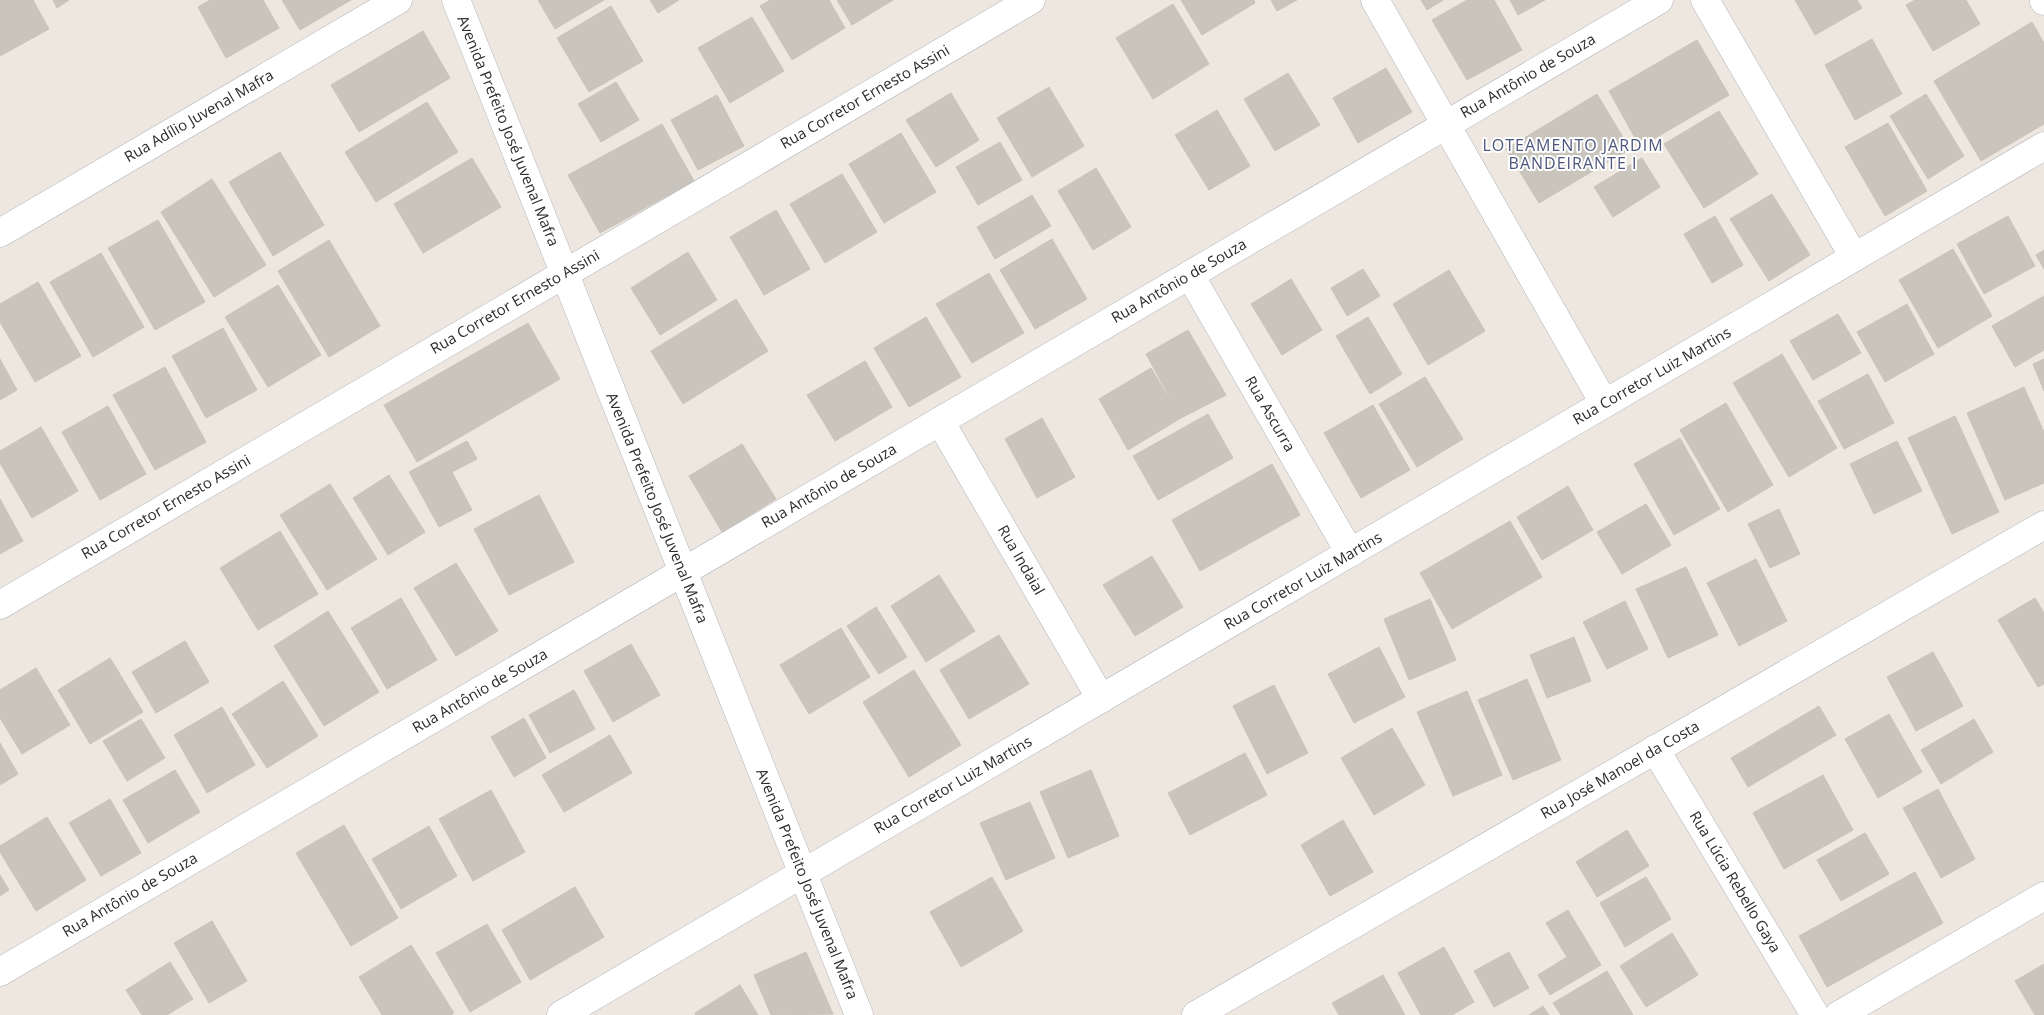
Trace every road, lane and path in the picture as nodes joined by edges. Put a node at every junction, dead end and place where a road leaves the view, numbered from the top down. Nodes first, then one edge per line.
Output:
1 (398, 0) edge
2 (456, 0) edge
3 (1031, 0) edge
4 (1375, 0) edge
5 (1659, 0) edge
6 (1705, 0) edge
7 (1446, 124) junction
8 (2044, 146) edge
9 (0, 233) edge
10 (1854, 257) junction
11 (564, 274) junction
12 (1190, 275) junction
13 (1604, 403) junction
14 (940, 421) junction
15 (2044, 525) edge
16 (1350, 553) junction
17 (683, 572) junction
18 (0, 605) edge
19 (1101, 699) junction
20 (1655, 750) junction
21 (802, 873) junction
22 (2044, 896) edge
23 (0, 972) edge
24 (561, 1015) edge
25 (859, 1015) edge
26 (1196, 1015) edge
27 (1815, 1015) edge
28 (1839, 1015) edge

1 - 9 street, Rua Adílio Juvenal Mafra
2 - 11 street, Avenida Prefeito José Juvenal Mafra
3 - 11 street, Rua Corretor Ernesto Assini
4 - 7 street
5 - 7 street, Rua Antônio de Souza
6 - 10 street
7 - 12 street, Rua Antônio de Souza
7 - 13 street
8 - 10 street, Rua Corretor Luiz Martins
10 - 13 street, Rua Corretor Luiz Martins
11 - 17 street, Avenida Prefeito José Juvenal Mafra
11 - 18 street, Rua Corretor Ernesto Assini
12 - 14 street, Rua Antônio de Souza
12 - 16 street, Rua Ascurra
13 - 16 street, Rua Corretor Luiz Martins
14 - 17 street, Rua Antônio de Souza
14 - 19 street, Rua Indaial
15 - 20 street, Rua José Manoel da Costa
16 - 19 street, Rua Corretor Luiz Martins
17 - 21 street, Avenida Prefeito José Juvenal Mafra
17 - 23 street, Rua Antônio de Souza
19 - 21 street, Rua Corretor Luiz Martins
20 - 26 street, Rua José Manoel da Costa
20 - 27 street, Rua Lúcia Rebello Gaya
21 - 24 street, Rua Corretor Luiz Martins
21 - 25 street, Avenida Prefeito José Juvenal Mafra
22 - 28 street

